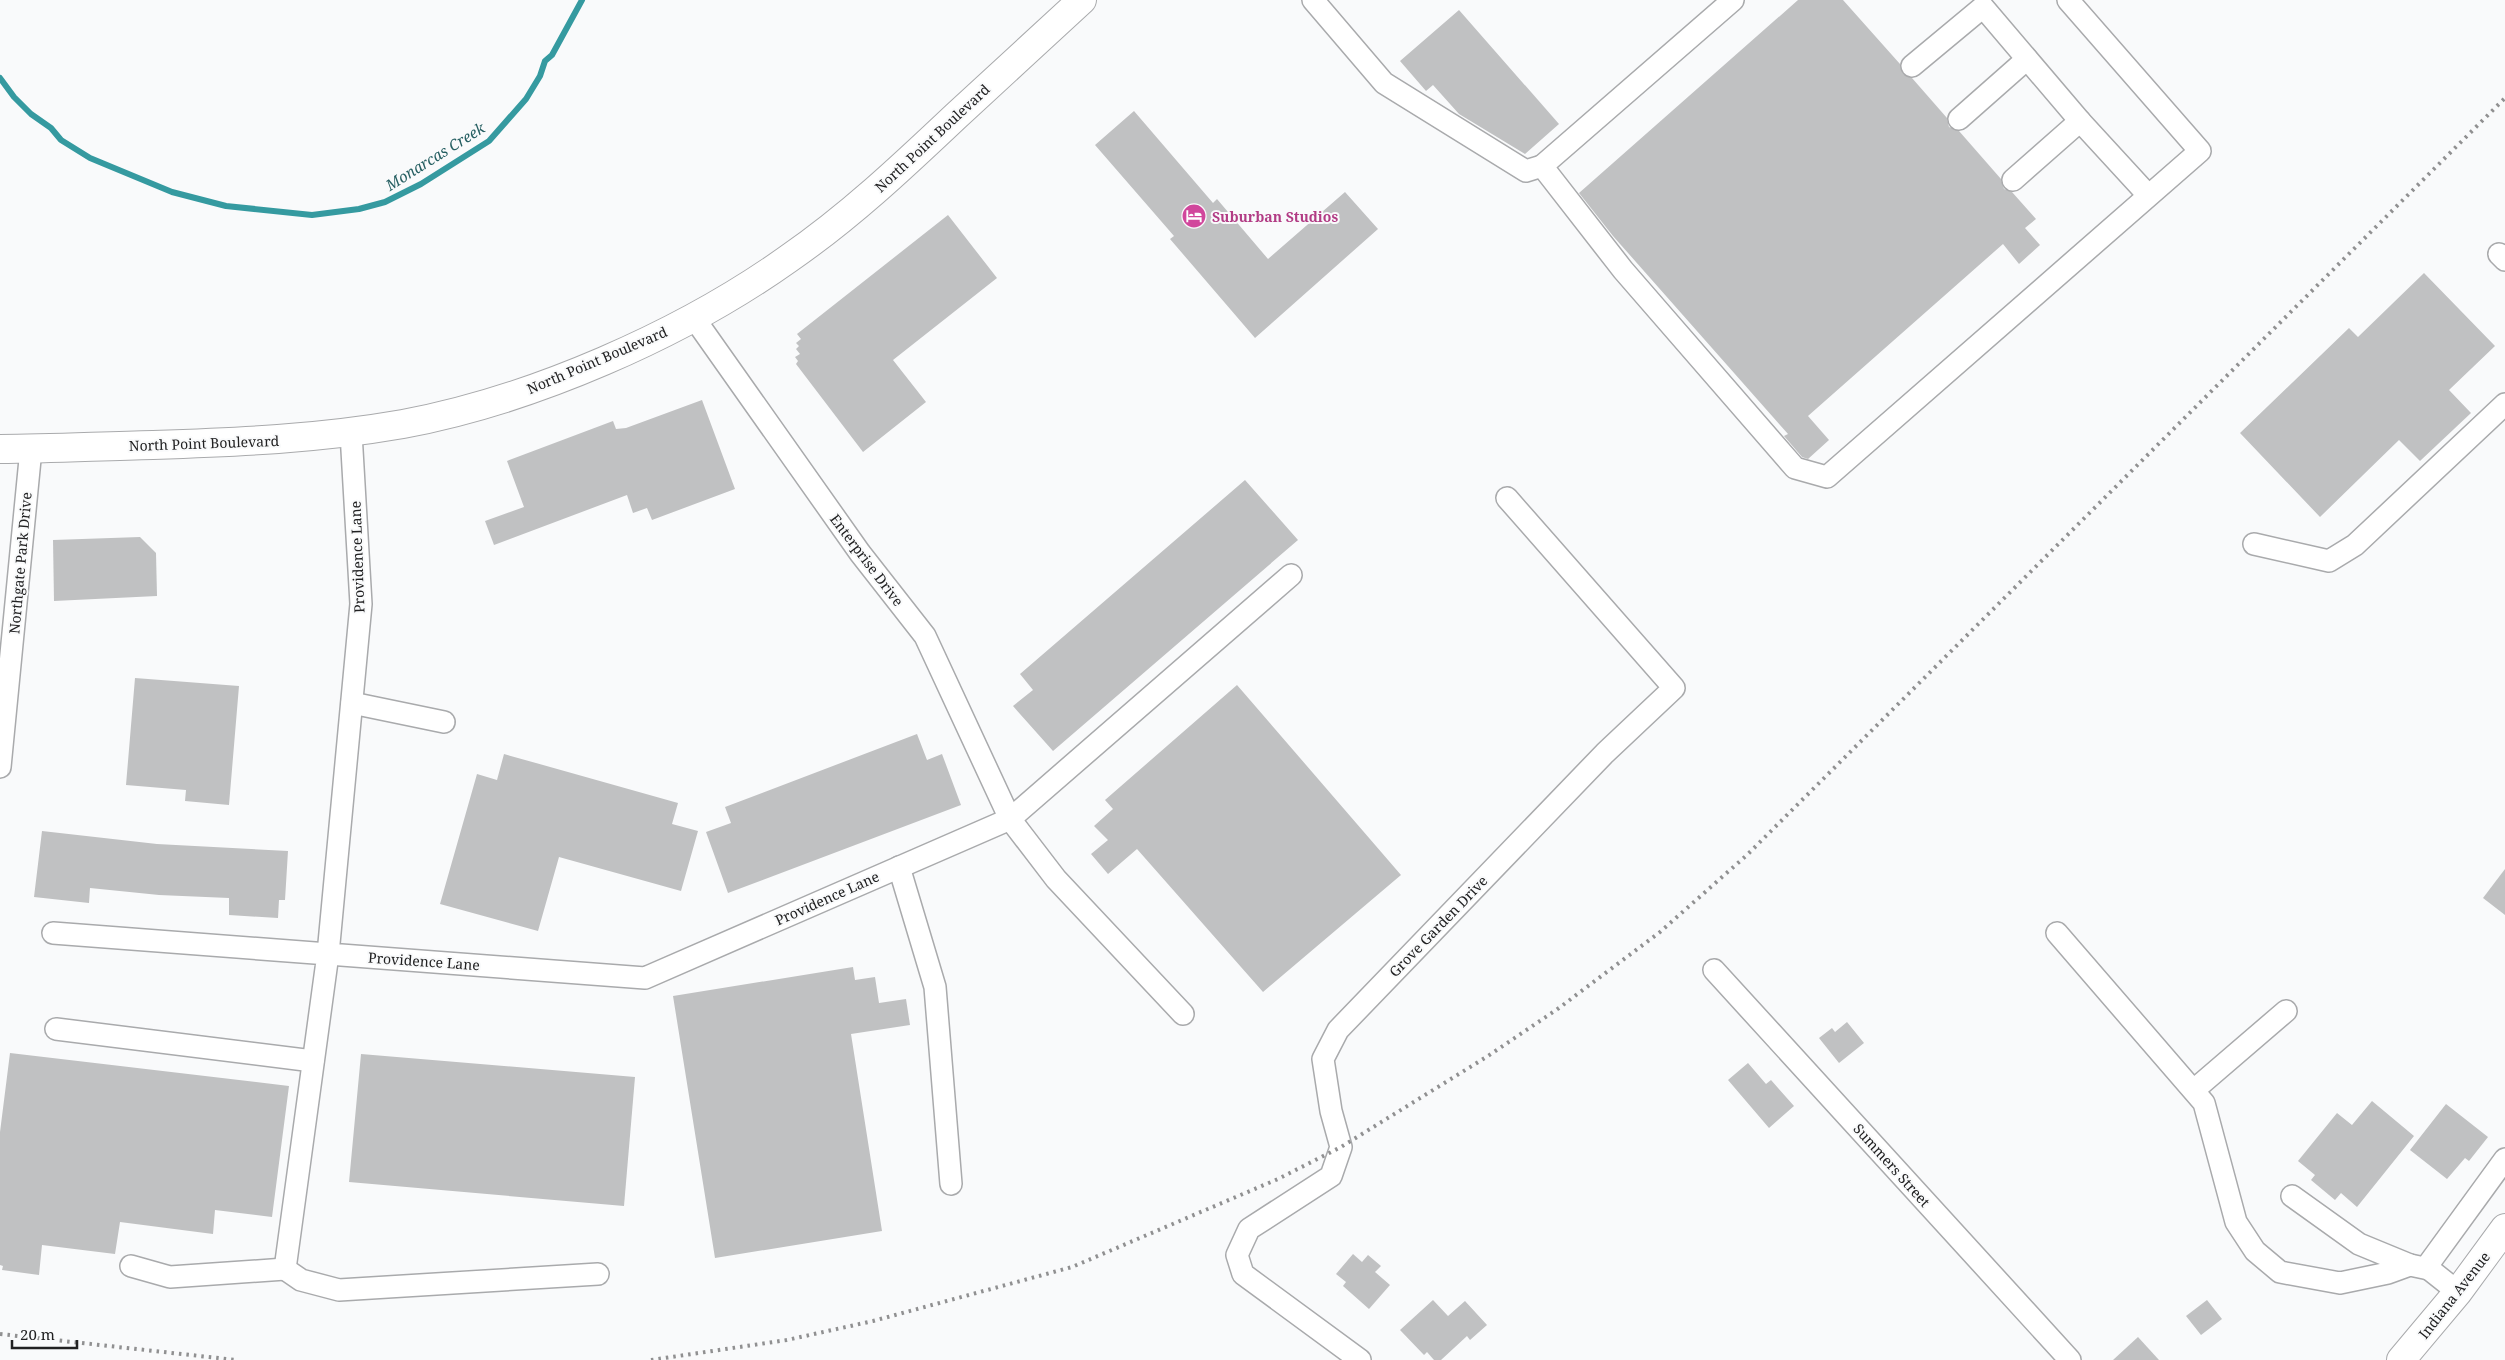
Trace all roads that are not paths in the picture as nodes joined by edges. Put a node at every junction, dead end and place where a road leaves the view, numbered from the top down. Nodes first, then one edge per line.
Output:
1 (1082, 0) edge
2 (1314, 0) edge
3 (1734, 0) edge
4 (2068, 0) edge
5 (2027, 59) junction
6 (1912, 66) dead end
7 (1959, 118) dead end
8 (2080, 121) junction
9 (1542, 166) junction
10 (2013, 180) dead end
11 (2148, 195) junction
12 (694, 318) junction
13 (2505, 404) edge
14 (350, 433) junction
15 (0, 448) edge
16 (31, 448) junction
17 (1508, 498) dead end
18 (2254, 544) dead end
19 (1291, 575) dead end
20 (5, 659) edge
21 (352, 703) junction
22 (444, 722) dead end
23 (0, 767) edge
24 (1010, 819) junction
25 (899, 867) junction
26 (53, 933) dead end
27 (2057, 933) dead end
28 (328, 954) junction
29 (1714, 970) dead end
30 (2286, 1011) dead end
31 (1183, 1014) dead end
32 (56, 1029) dead end
33 (313, 1061) junction
34 (2194, 1090) junction
35 (2505, 1160) edge
36 (951, 1184) dead end
37 (2292, 1196) dead end
38 (2505, 1228) edge
39 (131, 1266) dead end
40 (2420, 1267) junction
41 (285, 1269) junction
42 (598, 1274) dead end
43 (2458, 1292) junction
44 (1357, 1359) edge
45 (2070, 1360) edge
46 (2401, 1360) edge

1 - 12 main road, North Point Boulevard
2 - 9 street
3 - 9 street
4 - 11 street
5 - 6 street
5 - 7 street
5 - 8 street
8 - 10 street
8 - 11 street
9 - 11 street
12 - 14 main road, North Point Boulevard
12 - 24 street, Enterprise Drive
13 - 18 street
14 - 16 main road, North Point Boulevard
14 - 21 street, Providence Lane
15 - 16 main road, North Point Boulevard
16 - 20 street, Northgate Park Drive
17 - 44 street, Grove Garden Drive
19 - 24 street, Providence Lane
20 - 23 street, Northgate Park Drive
21 - 22 street
21 - 28 street, Providence Lane
24 - 25 street, Providence Lane
24 - 31 street, Enterprise Drive
25 - 28 street, Providence Lane
25 - 36 street
26 - 28 street
27 - 34 street
28 - 33 street
29 - 45 street, Summers Street
30 - 34 street
32 - 33 street
33 - 41 street
34 - 40 street
35 - 40 street
37 - 40 street
38 - 43 main road, Indiana Avenue
39 - 41 street
40 - 43 street
41 - 42 street
43 - 46 main road, Indiana Avenue

